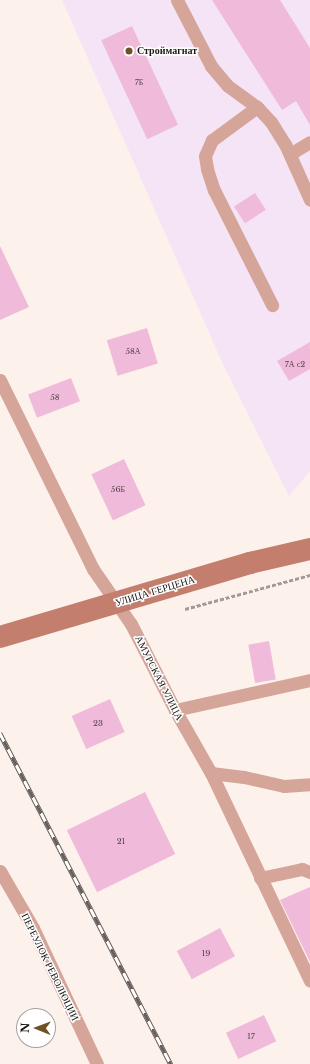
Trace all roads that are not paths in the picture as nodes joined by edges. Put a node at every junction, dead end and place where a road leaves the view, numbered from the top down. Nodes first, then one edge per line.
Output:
1 (177, 0) edge
2 (257, 107) junction
3 (310, 142) edge
4 (290, 154) junction
5 (310, 200) edge
6 (272, 305) dead end
7 (0, 380) edge
8 (310, 549) edge
9 (117, 603) junction
10 (0, 637) edge
11 (310, 680) edge
12 (175, 710) junction
13 (211, 773) junction
14 (310, 784) edge
15 (0, 871) edge
16 (310, 872) edge
17 (260, 878) junction
18 (310, 981) edge
19 (97, 1064) edge

1 - 2 lane
2 - 4 lane
2 - 6 lane
3 - 4 lane
4 - 5 lane
7 - 9 lane, АМУРСКАЯ УЛИЦА
8 - 9 main road, УЛИЦА ГЕРЦЕНА
9 - 10 main road, УЛИЦА ГЕРЦЕНА
9 - 12 lane, АМУРСКАЯ УЛИЦА
11 - 12 lane
12 - 13 lane, АМУРСКАЯ УЛИЦА
13 - 14 lane
13 - 17 lane, АМУРСКАЯ УЛИЦА
15 - 19 lane, ПЕРЕУЛОК РЕВОЛЮЦИИ
16 - 17 lane
17 - 18 lane, АМУРСКАЯ УЛИЦА

